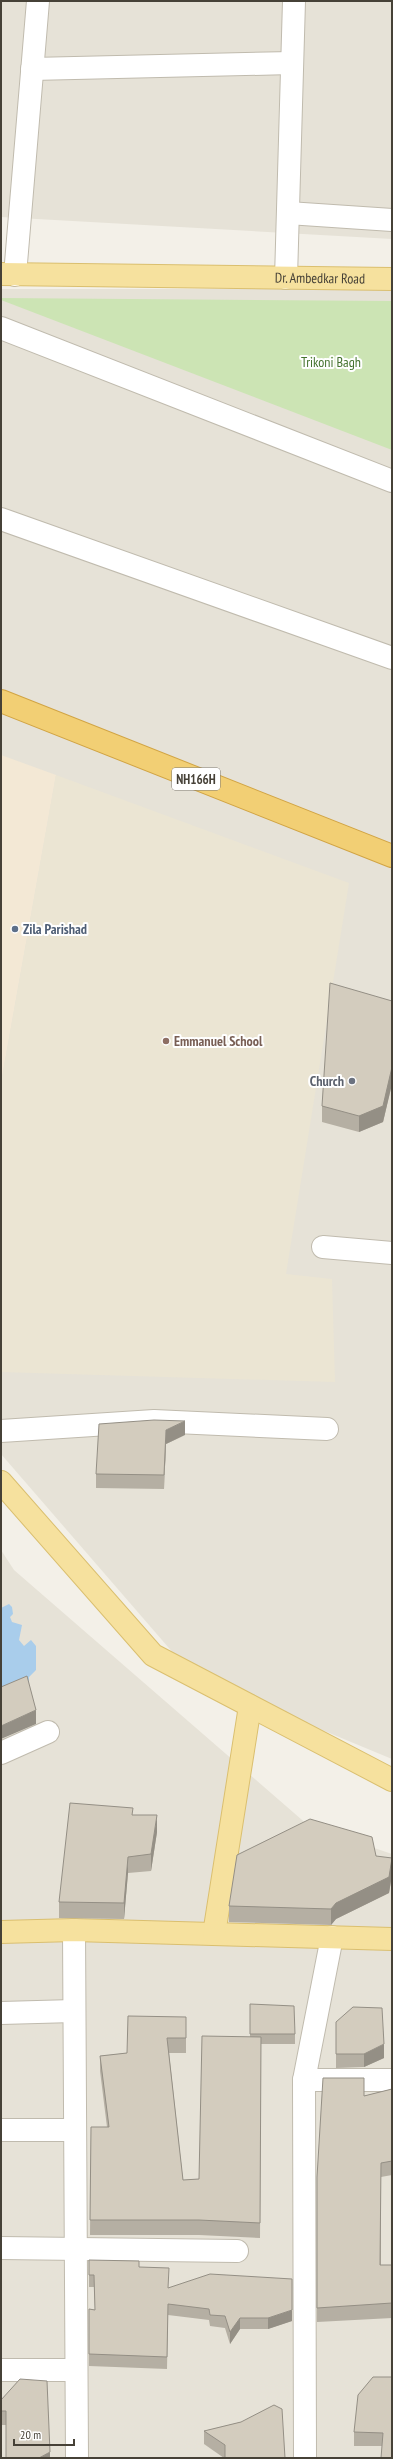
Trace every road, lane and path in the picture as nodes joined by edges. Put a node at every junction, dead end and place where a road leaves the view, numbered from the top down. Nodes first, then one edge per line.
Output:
1 (38, 1) edge
2 (294, 1) edge
3 (292, 63) junction
4 (32, 69) junction
5 (288, 213) junction
6 (392, 220) edge
7 (8, 274) edge
8 (286, 278) junction
9 (392, 279) edge
10 (1, 328) edge
11 (392, 481) edge
12 (1, 519) edge
13 (392, 658) edge
14 (1, 701) edge
15 (392, 856) edge
16 (323, 1247) dead end
17 (392, 1253) edge
18 (327, 1429) dead end
19 (1, 1431) edge
20 (1, 1482) edge
21 (250, 1706) junction
22 (48, 1732) dead end
23 (1, 1753) edge
24 (392, 1780) edge
25 (74, 1930) junction
26 (1, 1932) edge
27 (214, 1934) junction
28 (332, 1938) junction
29 (392, 1939) edge
30 (74, 2011) junction
31 (1, 2013) edge
32 (304, 2080) junction
33 (392, 2080) edge
34 (1, 2130) edge
35 (75, 2130) junction
36 (75, 2247) junction
37 (1, 2248) edge
38 (237, 2251) dead end
39 (1, 2370) edge
40 (76, 2370) junction
41 (76, 2458) edge
42 (305, 2458) edge

1 - 4 street
2 - 3 street
3 - 4 street
3 - 5 street
4 - 7 street
5 - 6 street
5 - 8 street
7 - 8 main road, Dr. Ambedkar Road
8 - 9 main road, Dr. Ambedkar Road
10 - 11 street
12 - 13 street
14 - 15 highway, NH166H
16 - 17 street
18 - 19 street
20 - 21 main road
21 - 24 main road
21 - 27 main road
22 - 23 street
25 - 26 main road
25 - 27 main road
25 - 30 street
27 - 28 main road
28 - 29 main road
28 - 32 street
30 - 31 street
30 - 35 street
32 - 33 street
32 - 42 street
34 - 35 street
35 - 36 street
36 - 37 street
36 - 38 street
36 - 40 street
39 - 40 street
40 - 41 street

